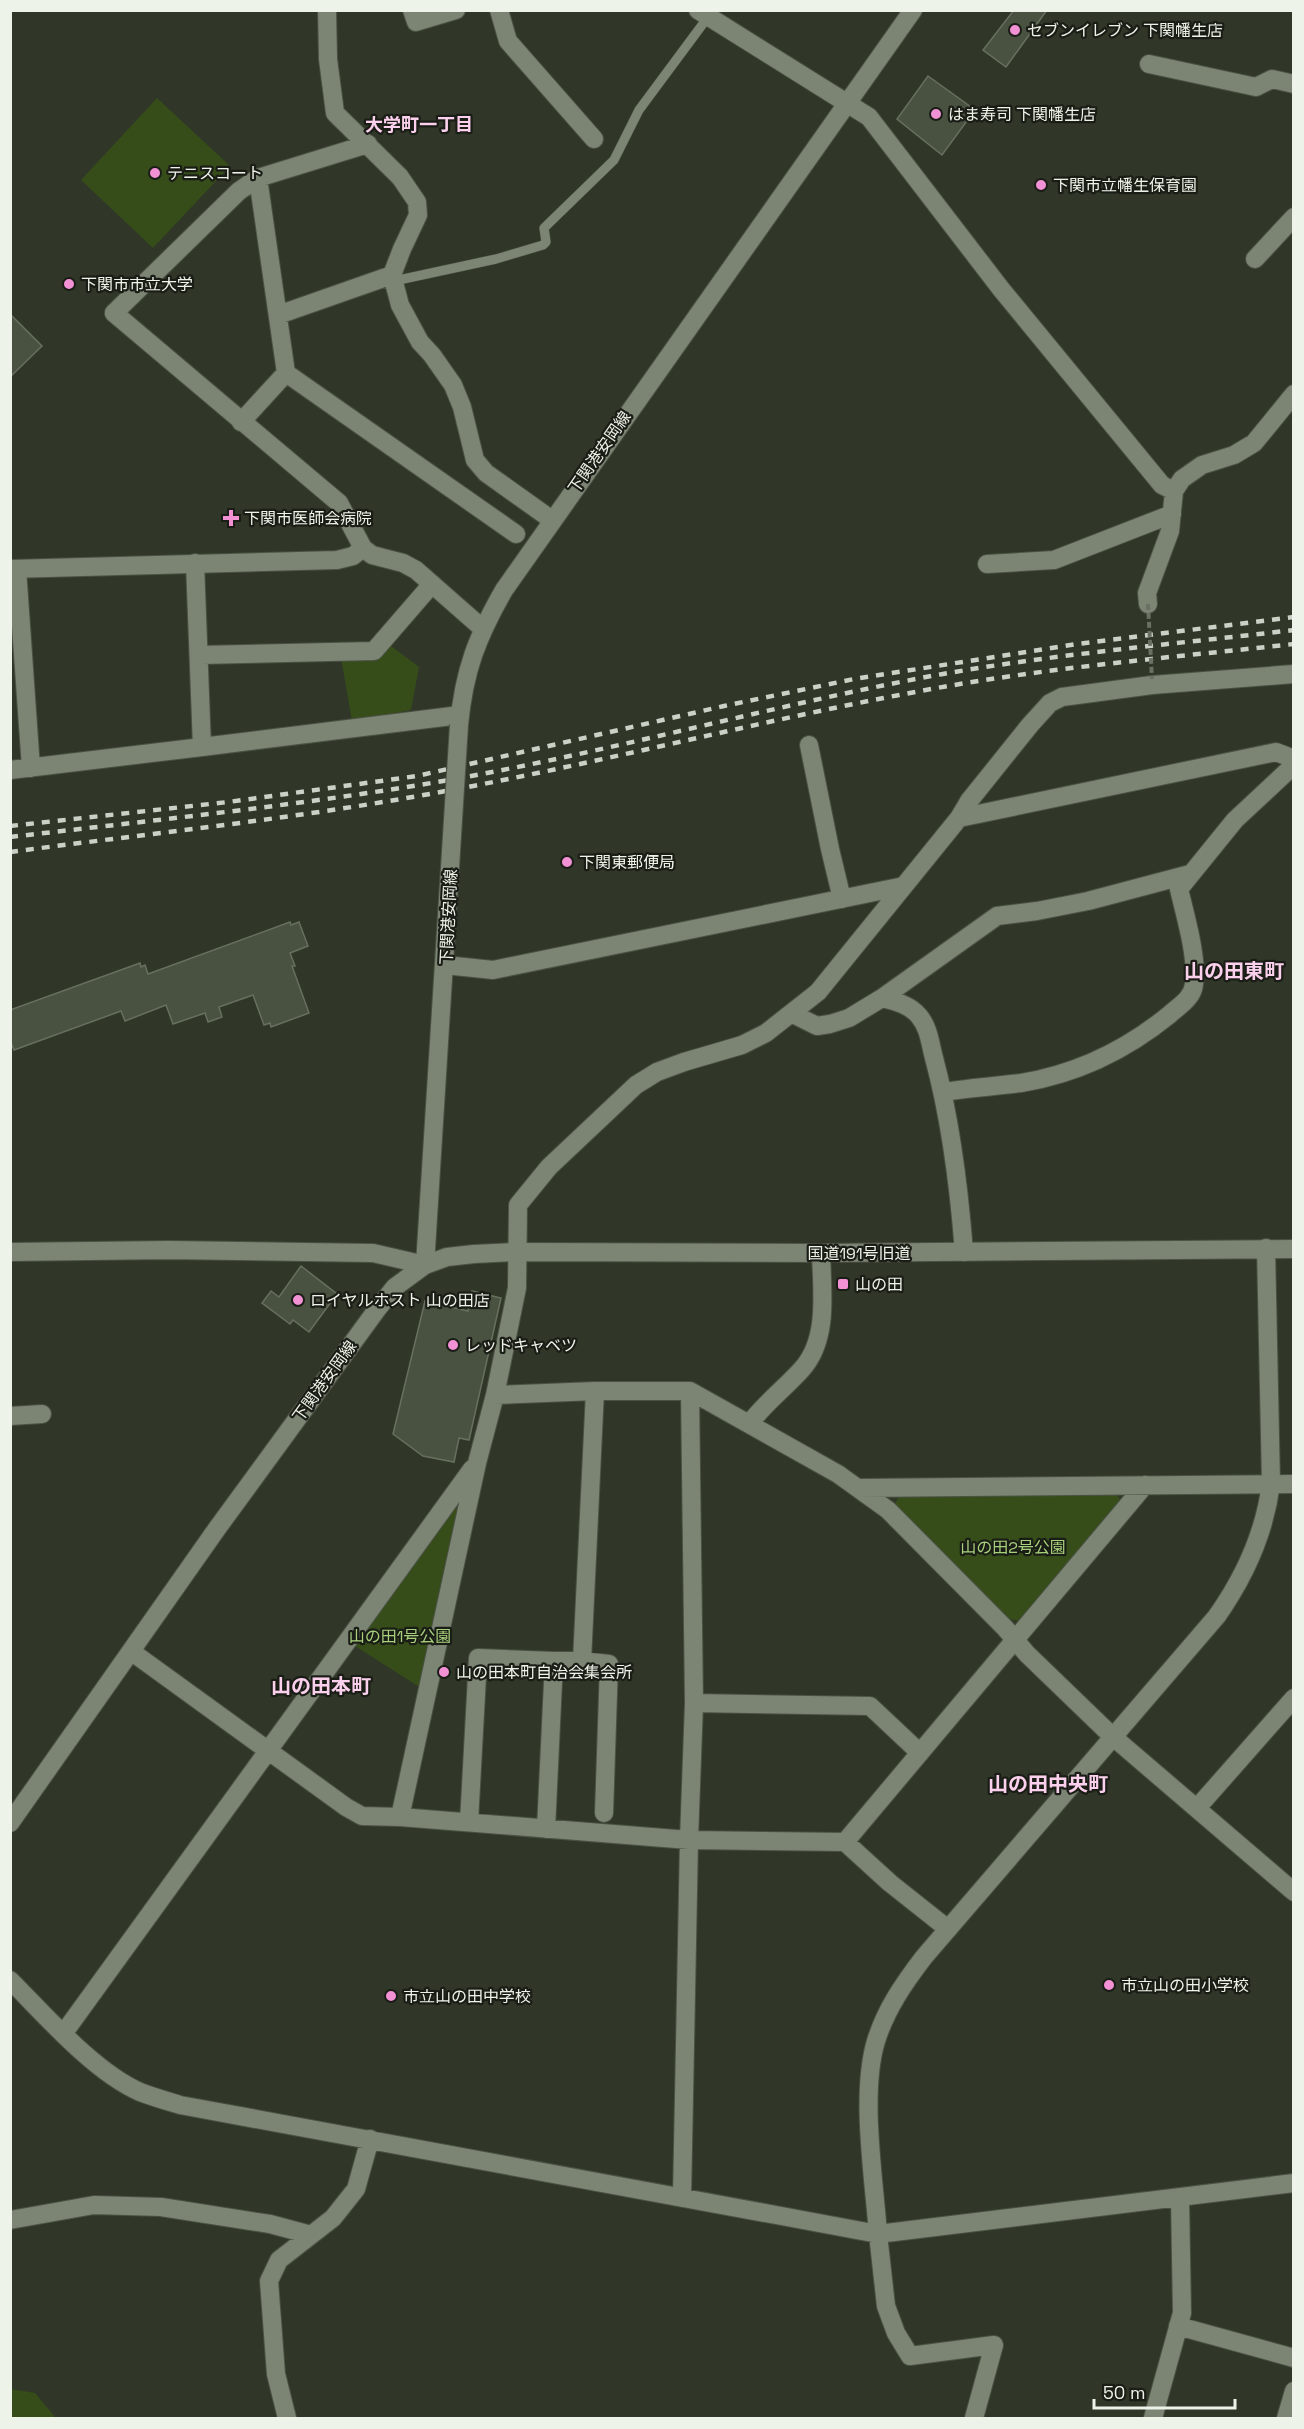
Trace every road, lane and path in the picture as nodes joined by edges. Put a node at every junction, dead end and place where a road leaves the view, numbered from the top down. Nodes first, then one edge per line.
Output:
1 (327, 10) edge
2 (412, 10) edge
3 (456, 10) edge
4 (499, 10) edge
5 (913, 10) edge
6 (703, 14) edge
7 (1149, 64) dead end
8 (1293, 84) edge
9 (848, 102) junction
10 (594, 140) dead end
11 (368, 144) junction
12 (258, 178) junction
13 (1293, 217) edge
14 (1255, 259) dead end
15 (393, 278) junction
16 (278, 315) junction
17 (286, 373) junction
18 (1293, 394) edge
19 (241, 422) junction
20 (1174, 491) junction
21 (1172, 514) junction
22 (552, 519) junction
23 (516, 534) dead end
24 (363, 548) junction
25 (195, 563) junction
26 (987, 564) dead end
27 (14, 569) edge
28 (432, 584) junction
29 (1148, 604) joint
30 (482, 628) junction
31 (199, 655) junction
32 (1293, 674) edge
33 (1152, 682) junction
34 (460, 720) junction
35 (809, 745) dead end
36 (202, 747) junction
37 (1293, 759) edge
38 (1293, 765) edge
39 (31, 768) junction
40 (10, 770) edge
41 (958, 818) junction
42 (1190, 874) junction
43 (904, 886) junction
44 (842, 899) junction
45 (445, 965) junction
46 (882, 998) junction
47 (793, 1014) junction
48 (944, 1092) junction
49 (1266, 1248) junction
50 (1293, 1249) edge
51 (10, 1252) edge
52 (518, 1252) junction
53 (964, 1252) junction
54 (821, 1253) junction
55 (425, 1265) junction
56 (595, 1390) junction
57 (690, 1390) junction
58 (495, 1395) junction
59 (42, 1414) dead end
60 (10, 1416) edge
61 (750, 1423) junction
62 (477, 1463) junction
63 (1271, 1483) junction
64 (1293, 1484) edge
65 (1145, 1485) junction
66 (859, 1488) junction
67 (1015, 1640) junction
68 (132, 1652) junction
69 (554, 1660) junction
70 (582, 1661) junction
71 (1293, 1698) edge
72 (694, 1703) junction
73 (1112, 1736) junction
74 (269, 1753) junction
75 (921, 1753) junction
76 (1197, 1808) junction
77 (603, 1813) dead end
78 (400, 1817) junction
79 (469, 1822) junction
80 (10, 1823) edge
81 (546, 1829) junction
82 (689, 1840) junction
83 (845, 1842) junction
84 (1293, 1892) edge
85 (948, 1929) junction
86 (10, 1980) edge
87 (63, 2034) junction
88 (370, 2139) junction
89 (1293, 2183) edge
90 (682, 2198) junction
91 (1180, 2198) junction
92 (10, 2220) edge
93 (878, 2234) junction
94 (310, 2235) junction
95 (1178, 2326) junction
96 (1293, 2358) edge
97 (1293, 2391) edge
98 (287, 2418) edge
99 (974, 2418) edge
100 (1153, 2418) edge
101 (1286, 2418) edge

1 - 11 street
2 - 3 street
4 - 10 street
5 - 9 street, 下関港安岡線
6 - 9 street
6 - 15 lane
7 - 8 street
9 - 20 street
9 - 22 street, 下関港安岡線
11 - 12 street
11 - 15 street
12 - 16 street
12 - 19 street
13 - 14 street
15 - 16 street
15 - 22 street
16 - 17 street
17 - 19 street
17 - 23 street
18 - 20 street
19 - 24 street
20 - 21 street
21 - 26 street
21 - 29 street
22 - 30 street, 下関港安岡線
24 - 25 street
24 - 28 street
25 - 27 street
25 - 31 street
27 - 39 street
28 - 30 street
28 - 31 street
29 - 33 path, bridge
30 - 34 street, 下関港安岡線
31 - 36 street
32 - 33 street
33 - 41 street
34 - 36 street
34 - 45 street, 下関港安岡線, bridge
35 - 44 street
36 - 39 street
37 - 41 street
38 - 42 street
39 - 40 street
41 - 43 street
42 - 46 street
42 - 48 street
43 - 44 street
43 - 47 street
44 - 45 street
45 - 55 street, 下関港安岡線
46 - 47 street
46 - 48 street
47 - 52 street
48 - 53 street
49 - 50 street, 国道191号旧道
49 - 53 street, 国道191号旧道
49 - 63 street
51 - 55 street
52 - 54 street, 国道191号旧道
52 - 55 street, 国道191号旧道
52 - 58 street
53 - 54 street, 国道191号旧道
54 - 61 street
55 - 68 street, 下関港安岡線
56 - 57 street
56 - 58 street
56 - 70 street
57 - 61 street
57 - 72 street
58 - 62 street
59 - 60 street
61 - 66 street
62 - 74 street
62 - 78 street
63 - 64 street
63 - 65 street
63 - 73 street
65 - 66 street
65 - 67 street
66 - 67 street
67 - 73 street
67 - 75 street
68 - 74 street
68 - 80 street, 下関港安岡線
69 - 70 street
69 - 79 street
69 - 81 street
70 - 77 street
71 - 76 street
72 - 75 street
72 - 82 street
73 - 76 street
73 - 85 street
74 - 78 street
74 - 87 street
75 - 83 street
76 - 84 street
78 - 79 street
79 - 81 street
81 - 82 street
82 - 83 street
82 - 90 street
83 - 85 street
85 - 93 street
86 - 87 street
87 - 88 street
88 - 90 street
88 - 94 street
89 - 91 street
90 - 93 street
91 - 93 street
91 - 95 street
92 - 94 street
93 - 99 street
94 - 98 street
95 - 96 street
95 - 100 street
97 - 101 street

